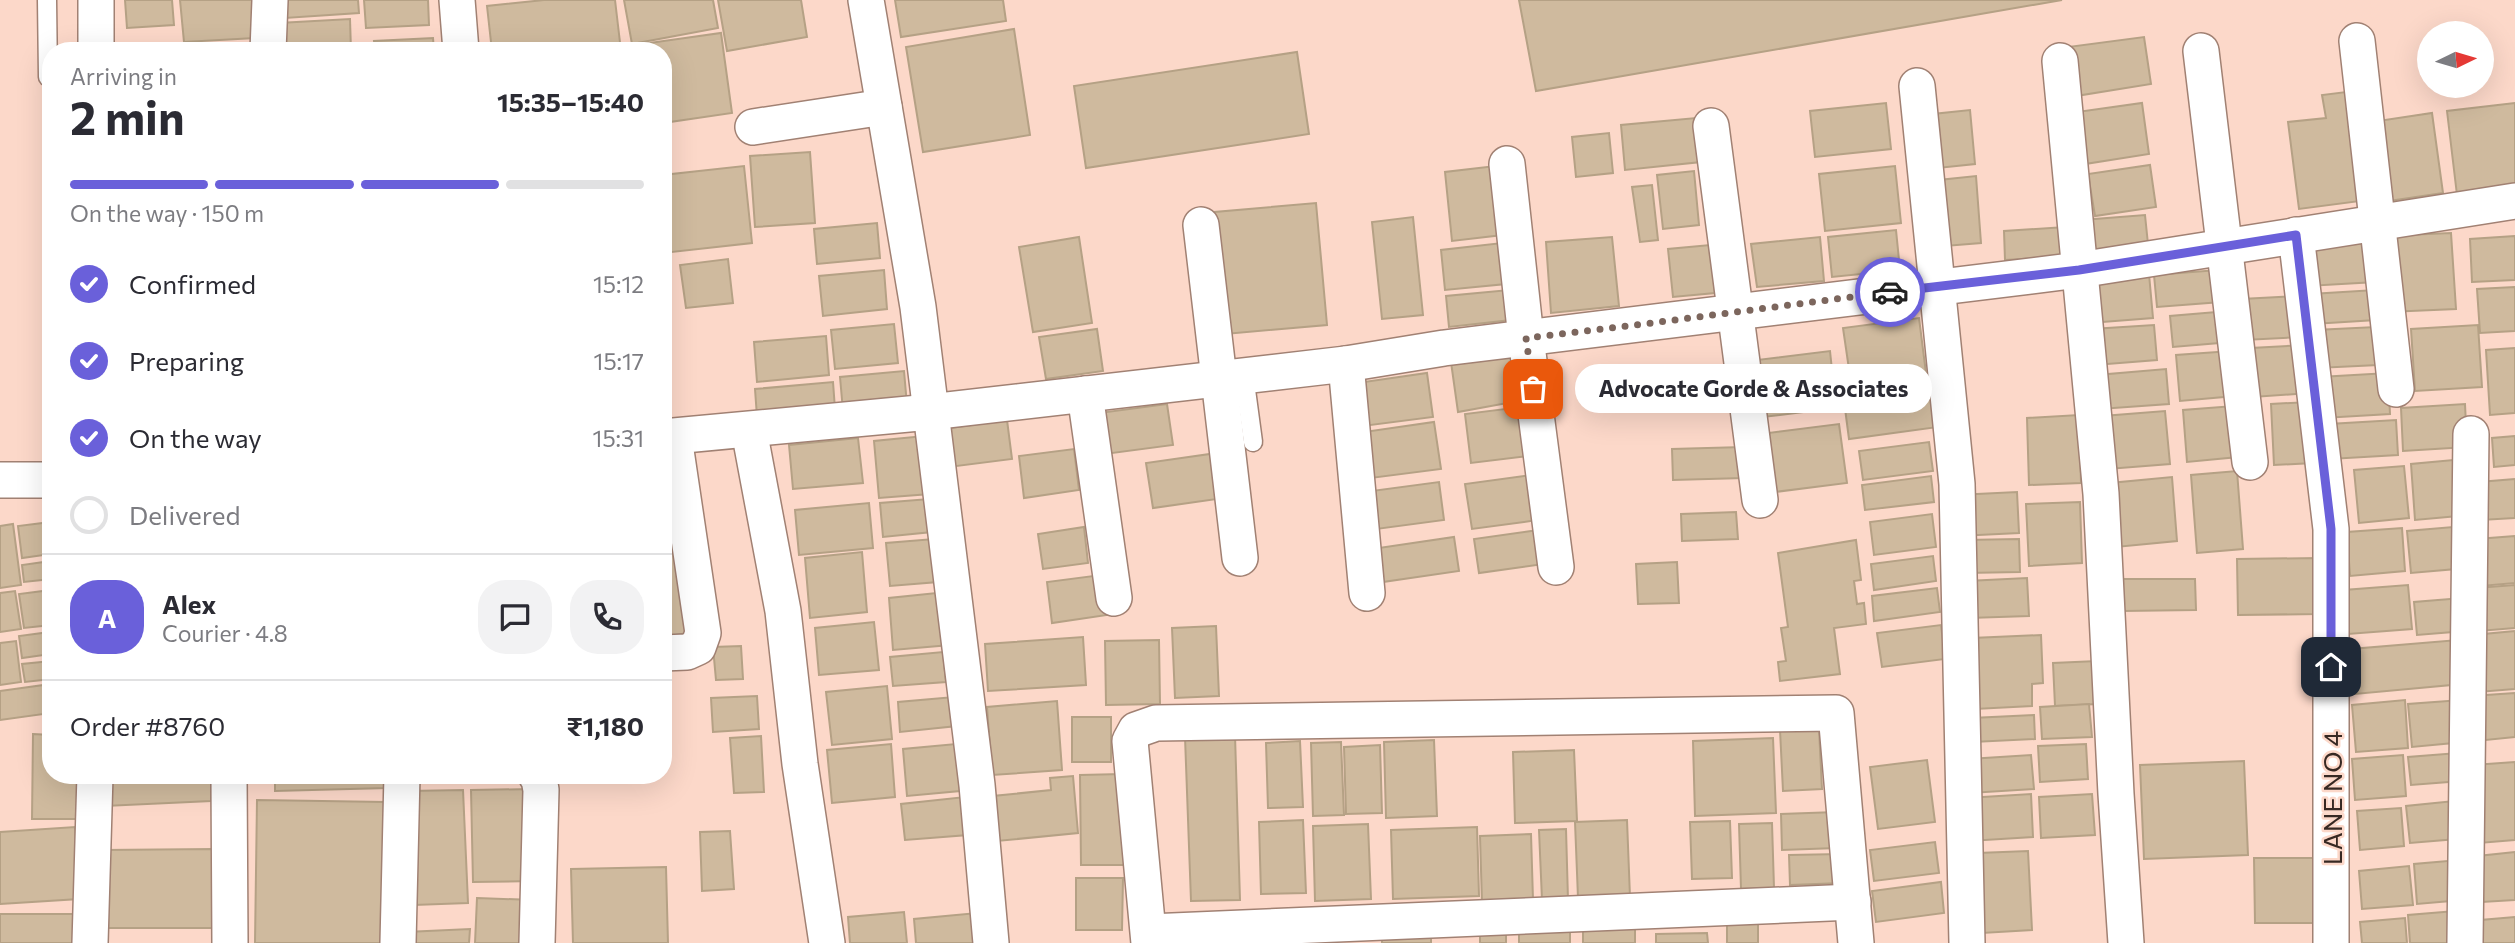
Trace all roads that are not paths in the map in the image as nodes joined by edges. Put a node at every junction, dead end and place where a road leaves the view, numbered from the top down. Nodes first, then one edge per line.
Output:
1 (47, 0) edge
2 (96, 0) edge
3 (270, 0) edge
4 (457, 0) edge
5 (866, 0) edge
6 (2357, 41) dead end
7 (48, 42) edge
8 (96, 42) edge
9 (268, 42) edge
10 (460, 42) edge
11 (2201, 51) dead end
12 (2060, 61) dead end
13 (1917, 86) dead end
14 (884, 107) junction
15 (1711, 126) dead end
16 (752, 127) dead end
17 (1507, 164) dead end
18 (2515, 201) edge
19 (2376, 222) junction
20 (1201, 225) dead end
21 (2296, 235) junction
22 (2224, 246) junction
23 (2079, 270) junction
24 (1936, 286) junction
25 (1736, 311) junction
26 (1526, 338) junction
27 (1346, 364) junction
28 (1231, 377) junction
29 (2396, 389) dead end
30 (1085, 394) junction
31 (930, 412) junction
32 (749, 430) junction
33 (2471, 434) dead end
34 (672, 437) edge
35 (1253, 442) dead end
36 (672, 454) edge
37 (2250, 462) dead end
38 (0, 480) edge
39 (42, 480) edge
40 (1760, 500) dead end
41 (1240, 558) dead end
42 (1556, 567) dead end
43 (1367, 593) dead end
44 (1114, 598) dead end
45 (672, 653) edge
46 (95, 784) edge
47 (229, 784) edge
48 (402, 784) edge
49 (540, 784) edge
50 (1853, 902) junction
51 (1149, 937) edge
52 (90, 943) edge
53 (229, 943) edge
54 (398, 943) edge
55 (537, 943) edge
56 (827, 943) edge
57 (991, 943) edge
58 (1856, 943) edge
59 (1967, 943) edge
60 (2126, 943) edge
61 (2332, 943) edge
62 (2465, 943) edge

1 - 7 lane
2 - 8 street
3 - 9 street
4 - 10 street
5 - 14 street
6 - 19 street
11 - 22 street
12 - 23 street
13 - 24 street
14 - 16 street
14 - 31 street
15 - 25 street
17 - 26 street
18 - 19 street
19 - 21 street
19 - 29 street
20 - 28 street
21 - 22 street
21 - 61 street, LANE NO 4
22 - 23 street
22 - 37 street
23 - 24 street
23 - 60 street
24 - 25 street
24 - 59 street
25 - 26 street
25 - 40 street
26 - 27 street
26 - 42 street
27 - 28 street
27 - 43 street
28 - 30 street
28 - 35 lane
28 - 41 street
30 - 31 street
30 - 44 street
31 - 32 street
31 - 57 street
32 - 34 street
32 - 56 street
33 - 62 street
36 - 45 street
38 - 39 street
46 - 52 street
47 - 53 street
48 - 54 street
49 - 55 street
50 - 51 street
50 - 51 street
50 - 58 street

